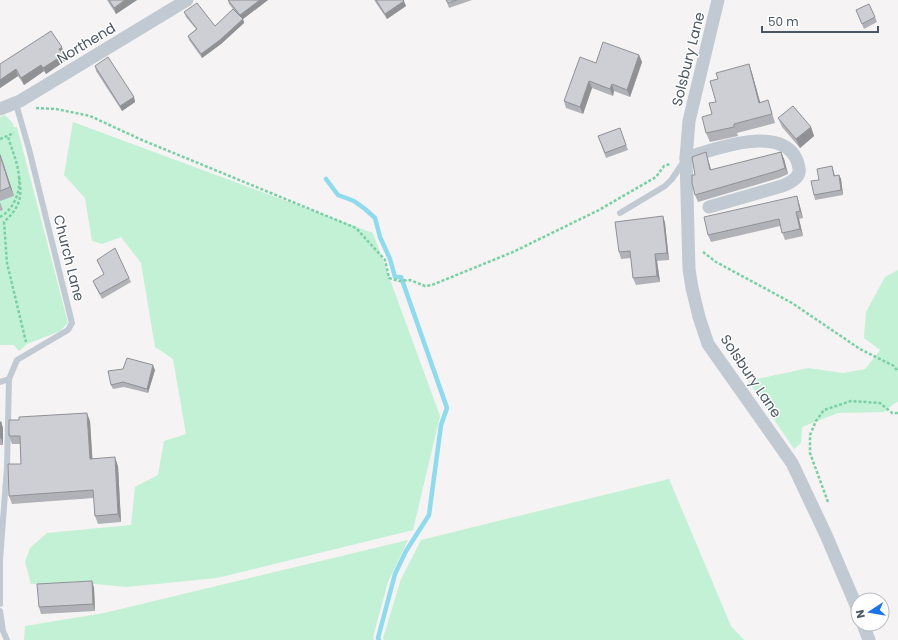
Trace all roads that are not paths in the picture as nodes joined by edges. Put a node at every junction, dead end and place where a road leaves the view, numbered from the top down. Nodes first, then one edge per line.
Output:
1 (718, 0) edge
2 (185, 1) edge
3 (16, 104) junction
4 (0, 109) edge
5 (686, 158) junction
6 (709, 206) dead end
7 (620, 213) dead end
8 (10, 379) junction
9 (0, 382) edge
10 (850, 592) edge
11 (0, 604) edge
12 (0, 611) edge
13 (7, 640) edge

1 - 5 street, Solsbury Lane
2 - 3 street, Northend
3 - 4 street, Northend
3 - 8 lane, Church Lane
5 - 6 street
5 - 7 lane
5 - 10 street, Solsbury Lane
8 - 9 lane
8 - 11 lane, Church Lane
12 - 13 lane

